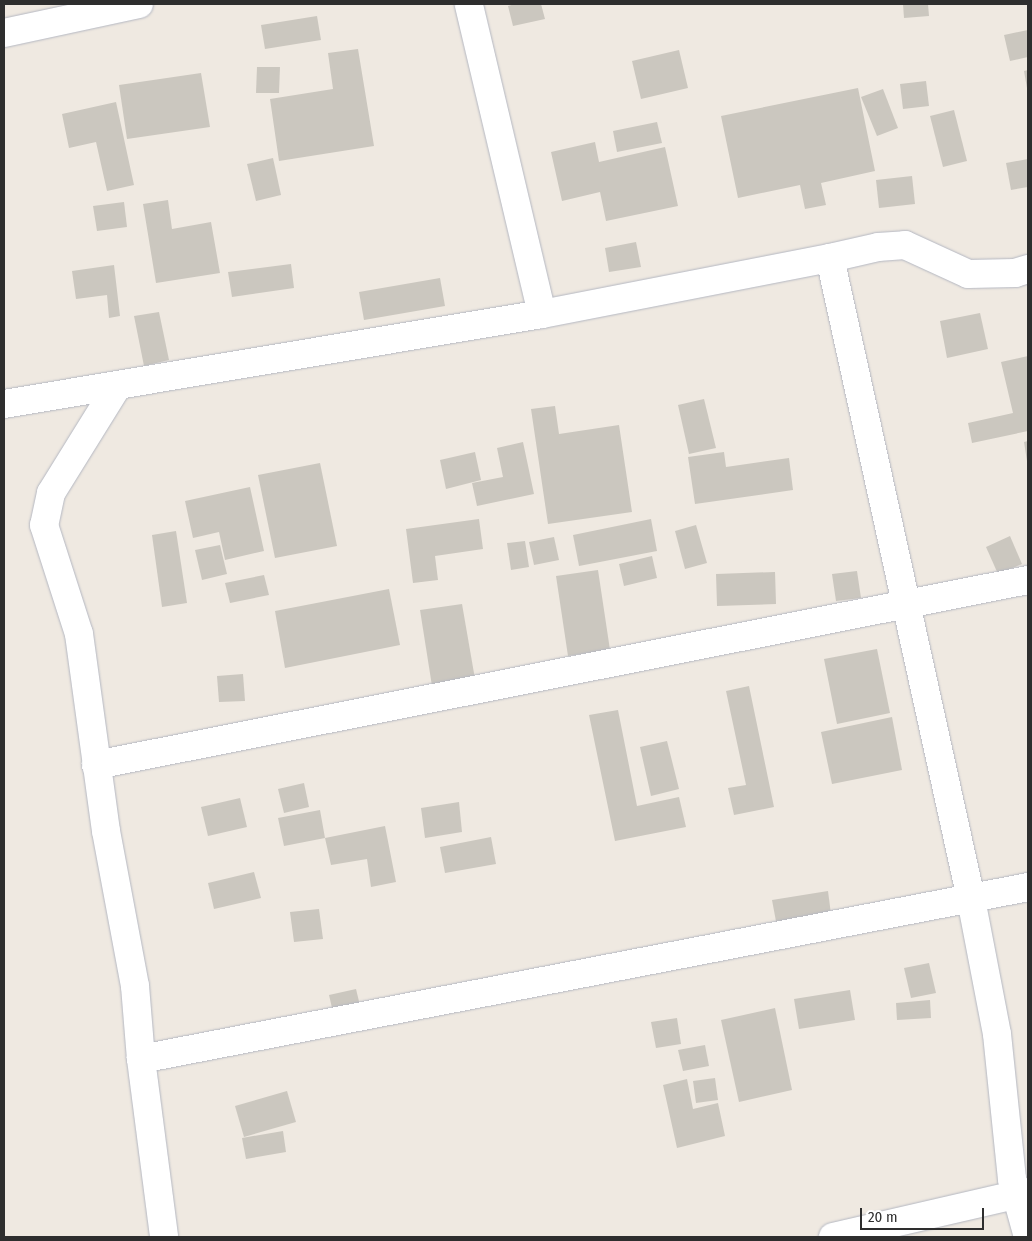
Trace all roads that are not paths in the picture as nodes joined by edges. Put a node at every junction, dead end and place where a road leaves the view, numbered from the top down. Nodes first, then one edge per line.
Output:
1 (139, 4) edge
2 (468, 4) edge
3 (4, 33) edge
4 (830, 258) junction
5 (1028, 269) edge
6 (542, 314) junction
7 (118, 385) junction
8 (4, 404) edge
9 (1028, 580) edge
10 (906, 606) junction
11 (96, 765) junction
12 (1028, 886) edge
13 (971, 899) junction
14 (141, 1059) junction
15 (1021, 1194) edge
16 (164, 1237) edge
17 (833, 1237) edge
18 (1028, 1237) edge

1 - 3 street
2 - 6 street
4 - 5 street
4 - 6 street
4 - 10 street
6 - 7 street
7 - 8 street
7 - 11 street
9 - 10 street
10 - 11 street
10 - 13 street
11 - 14 street
12 - 13 street
13 - 14 street
13 - 15 street
14 - 16 street
15 - 17 street
15 - 18 street

